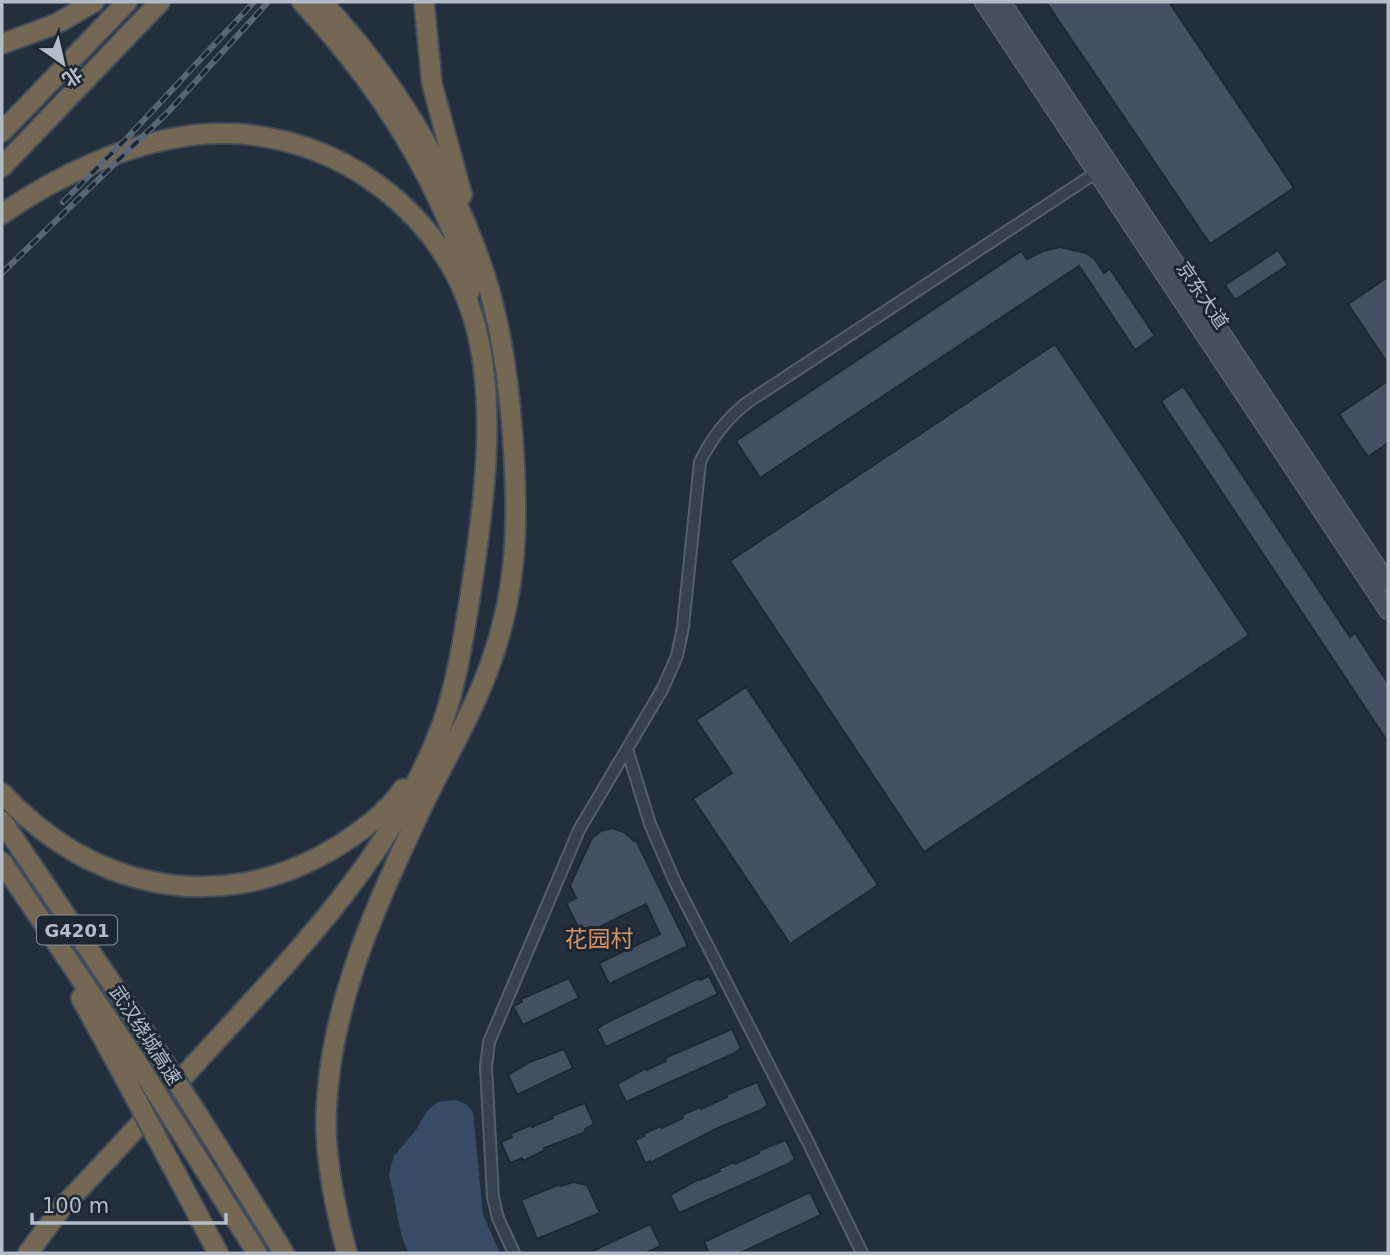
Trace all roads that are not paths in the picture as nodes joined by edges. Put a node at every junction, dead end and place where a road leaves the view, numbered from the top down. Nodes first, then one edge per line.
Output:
1 (94, 2) edge
2 (127, 2) edge
3 (160, 2) edge
4 (302, 2) edge
5 (322, 2) edge
6 (424, 2) edge
7 (983, 2) edge
8 (1002, 2) edge
9 (2, 44) edge
10 (2, 132) edge
11 (2, 167) edge
12 (1097, 173) junction
13 (2, 214) edge
14 (480, 260) junction
15 (474, 320) junction
16 (1388, 583) edge
17 (1388, 611) edge
18 (433, 748) junction
19 (627, 749) junction
20 (2, 793) edge
21 (2, 821) edge
22 (415, 821) junction
23 (2, 863) edge
24 (126, 1063) junction
25 (28, 1253) edge
26 (43, 1253) edge
27 (218, 1253) edge
28 (257, 1253) edge
29 (284, 1253) edge
30 (347, 1253) edge
31 (514, 1253) edge
32 (862, 1253) edge

1 - 9 highway
2 - 10 highway
3 - 11 highway
4 - 15 highway
5 - 14 highway
6 - 14 highway
7 - 12 main road, 京东大道
8 - 16 main road, 京东大道
12 - 17 main road, 京东大道
12 - 19 street
13 - 15 highway
14 - 22 highway
15 - 18 highway
18 - 20 highway
18 - 25 highway
19 - 31 street
19 - 32 street
21 - 29 highway, 武汉绕城高速 / G4201, bridge
22 - 26 highway
22 - 30 highway
23 - 24 highway
24 - 27 highway, bridge
24 - 28 highway, 武汉绕城高速, bridge

